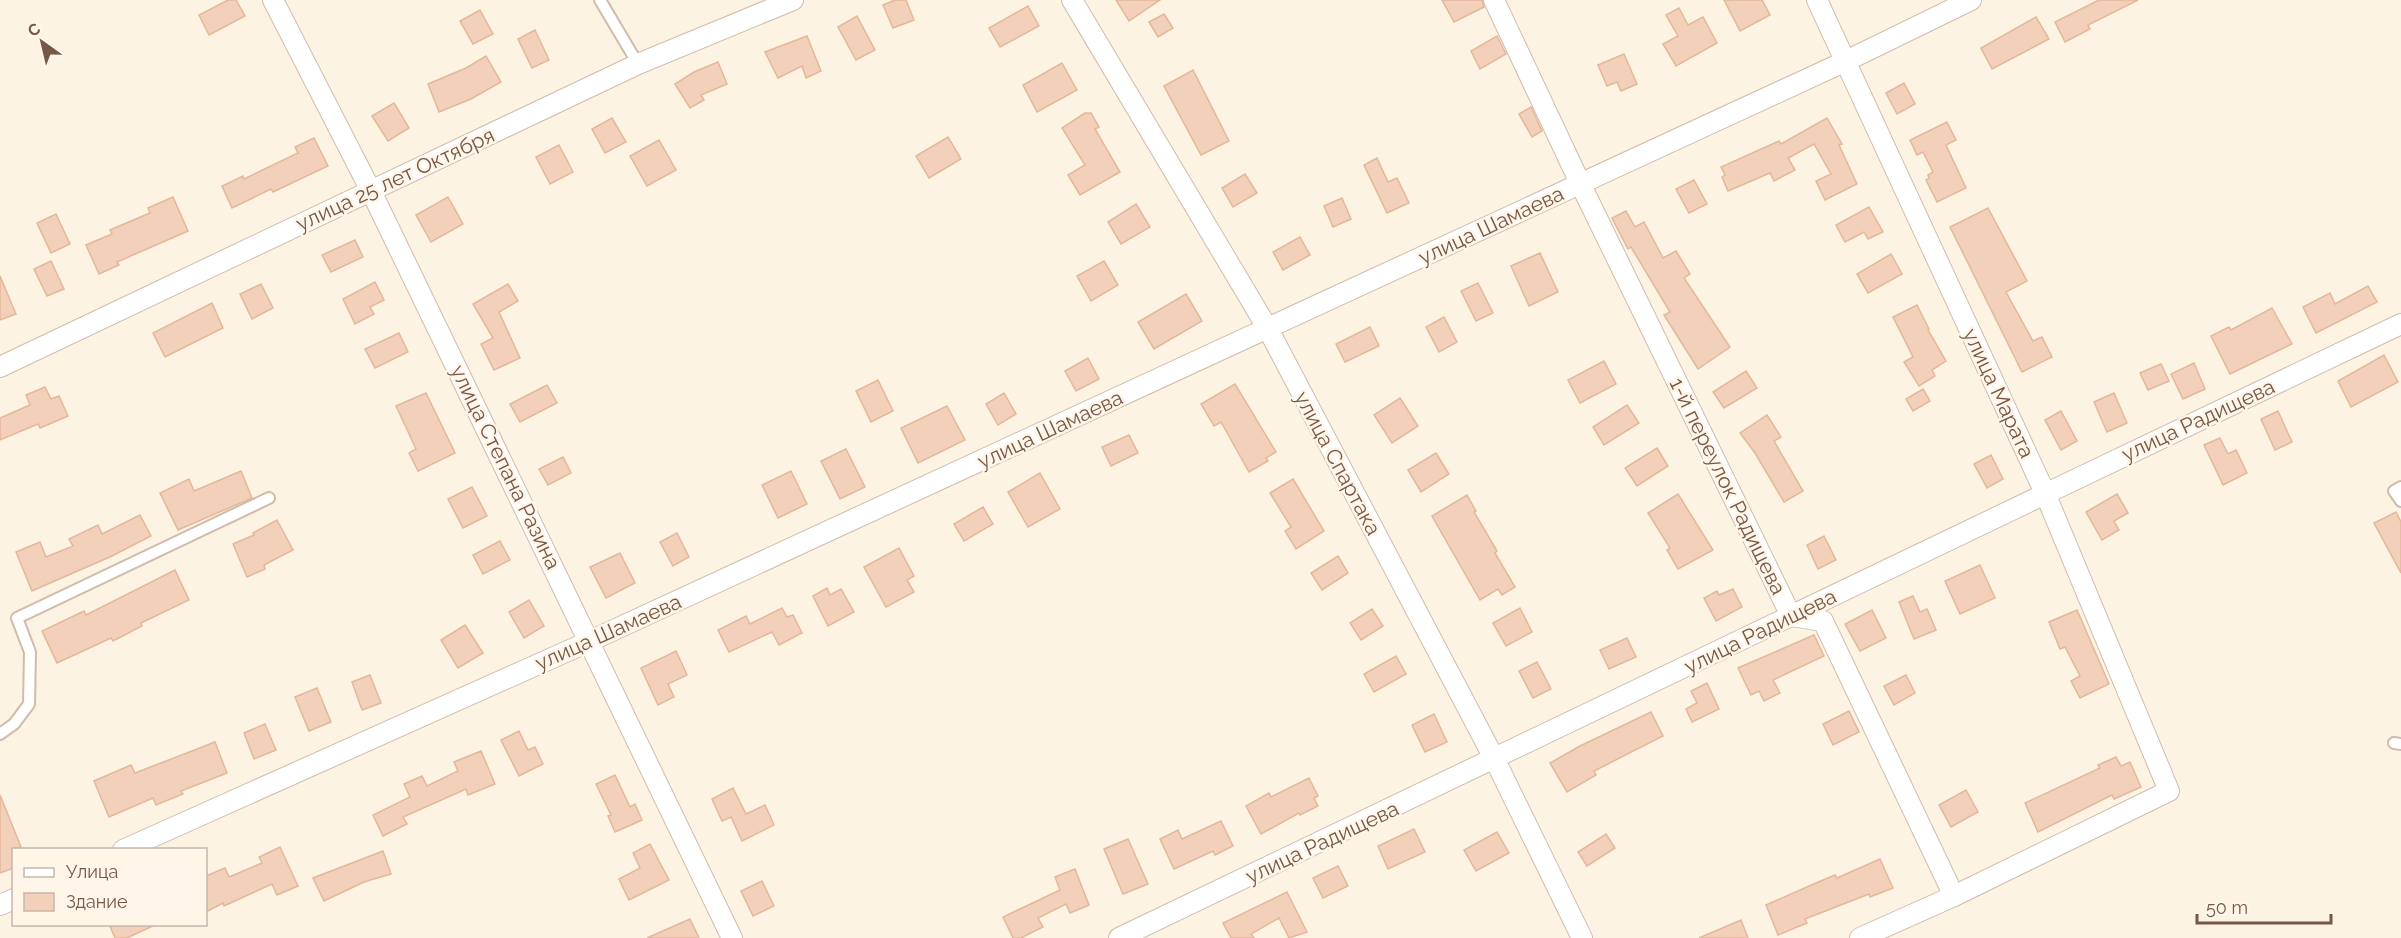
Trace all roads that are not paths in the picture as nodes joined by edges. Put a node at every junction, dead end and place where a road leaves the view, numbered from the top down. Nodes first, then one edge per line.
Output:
1 (273, 0) edge
2 (600, 0) edge
3 (793, 0) edge
4 (1072, 0) edge
5 (1494, 0) edge
6 (1817, 0) edge
7 (1971, 0) edge
8 (1846, 61) junction
9 (638, 64) junction
10 (1580, 183) junction
11 (371, 191) junction
12 (2401, 324) edge
13 (1268, 329) junction
14 (0, 367) edge
15 (2401, 487) edge
16 (2045, 493) junction
17 (269, 498) dead end
18 (2401, 501) edge
19 (1791, 616) junction
20 (590, 641) junction
21 (0, 734) edge
22 (1495, 760) junction
23 (125, 848) edge
24 (1954, 896) junction
25 (732, 938) edge
26 (1119, 938) edge
27 (1582, 938) edge
28 (1860, 938) edge

1 - 11 street, улица Степана Разина
2 - 9 lane
3 - 9 street, улица 25 лет Октября
4 - 13 street, улица Спартака
5 - 10 street, 1-й переулок Радищева
6 - 8 street, улица Марата
7 - 8 street, улица Шамаева
8 - 10 street, улица Шамаева
8 - 16 street, улица Марата
9 - 11 street, улица 25 лет Октября
10 - 13 street, улица Шамаева
10 - 19 street, 1-й переулок Радищева
11 - 14 street, улица 25 лет Октября
11 - 20 street, улица Степана Разина
12 - 16 street, улица Радищева
13 - 20 street, улица Шамаева
13 - 22 street, улица Спартака
15 - 18 lane
16 - 19 street, улица Радищева
16 - 24 street, улица Марата
17 - 21 lane
19 - 22 street, улица Радищева
19 - 24 street, 1-й переулок Радищева
20 - 23 street, улица Шамаева
20 - 25 street, улица Степана Разина
22 - 26 street, улица Радищева
22 - 27 street, улица Спартака
24 - 28 street

